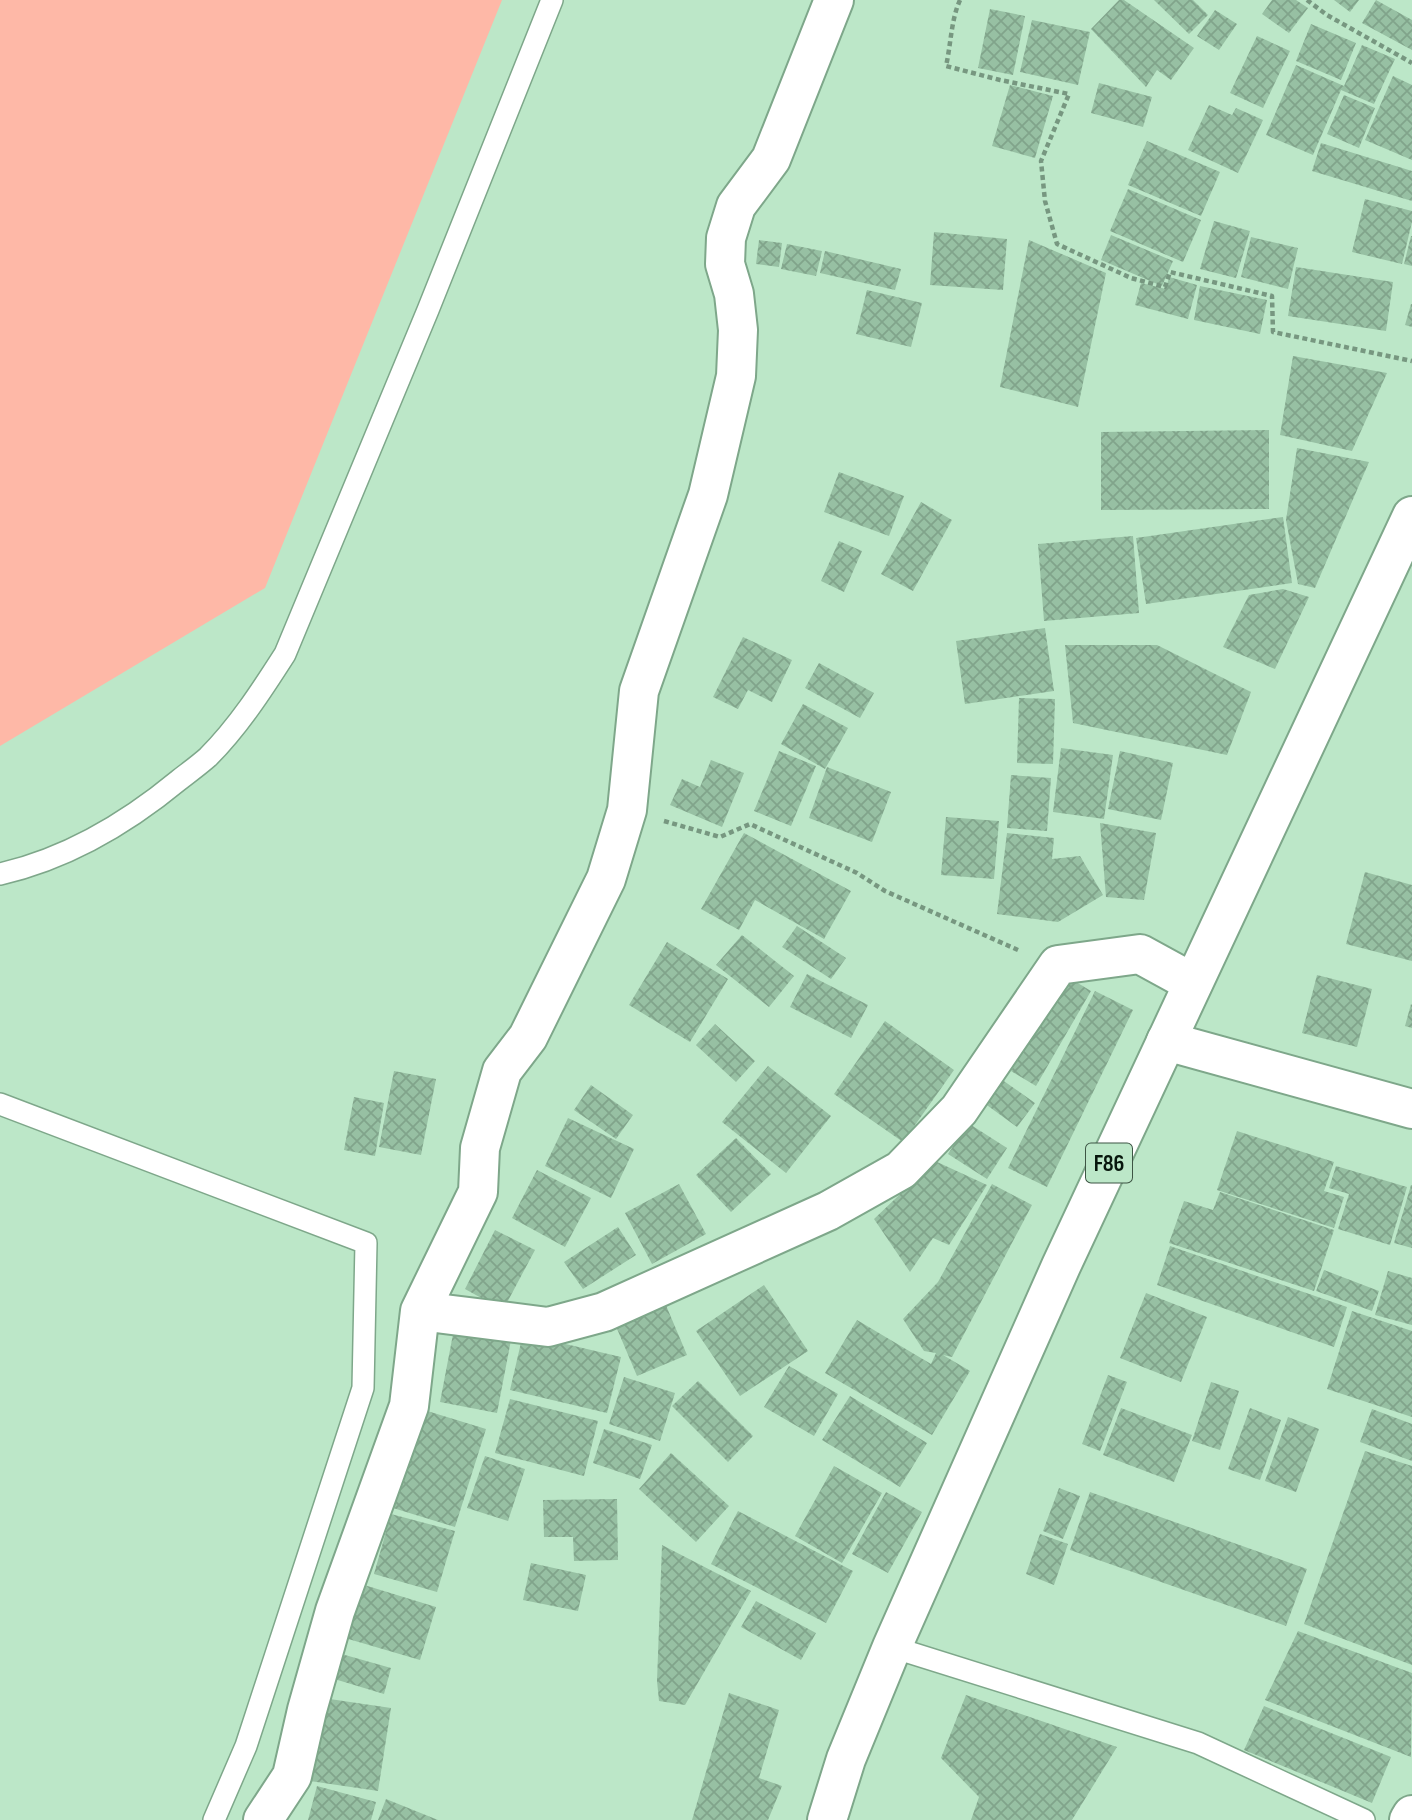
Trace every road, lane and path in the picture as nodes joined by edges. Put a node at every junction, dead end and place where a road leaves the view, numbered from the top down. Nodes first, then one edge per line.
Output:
1 (552, 0) edge
2 (834, 0) edge
3 (960, 0) edge
4 (1307, 0) edge
5 (1412, 63) edge
6 (1412, 361) edge
7 (1412, 516) edge
8 (627, 810) junction
9 (0, 874) edge
10 (1058, 965) junction
11 (1193, 983) junction
12 (1166, 1041) junction
13 (0, 1104) edge
14 (1412, 1109) edge
15 (420, 1311) junction
16 (892, 1647) junction
17 (1412, 1815) edge
18 (214, 1820) edge
19 (263, 1820) edge
20 (827, 1820) edge
21 (1364, 1820) edge
22 (1409, 1820) edge

1 - 9 lane
2 - 8 street
3 - 6 path
4 - 5 path
7 - 11 street, F86
8 - 10 path
8 - 15 street
10 - 11 street
10 - 15 street
11 - 12 street, F86
12 - 14 street
12 - 16 street, F86
13 - 18 lane
15 - 19 street
16 - 20 street, F86
16 - 21 lane
17 - 22 street

